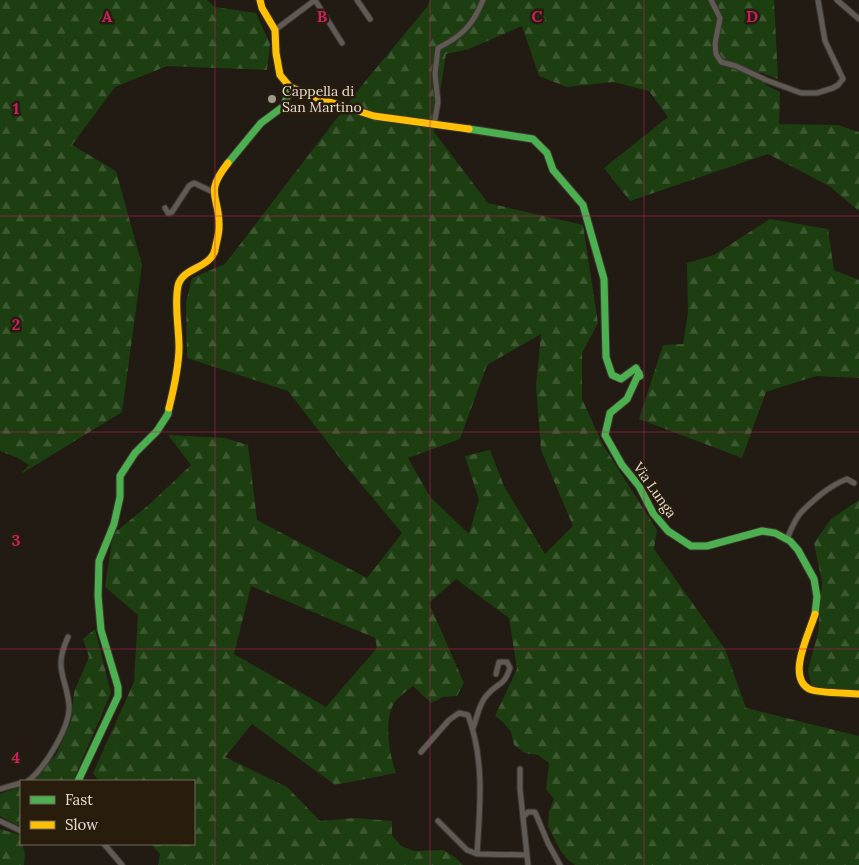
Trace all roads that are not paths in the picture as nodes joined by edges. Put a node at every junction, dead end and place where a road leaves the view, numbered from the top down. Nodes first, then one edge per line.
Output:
1 (260, 0) edge
2 (315, 0) edge
3 (358, 0) edge
4 (483, 0) edge
5 (711, 0) edge
6 (818, 0) edge
7 (837, 0) edge
8 (370, 19) dead end
9 (859, 19) edge
10 (275, 30) junction
11 (342, 43) dead end
12 (290, 86) junction
13 (434, 125) junction
14 (213, 192) junction
15 (165, 208) dead end
16 (854, 483) dead end
17 (787, 538) junction
18 (68, 637) dead end
19 (496, 674) dead end
20 (859, 694) edge
21 (473, 729) junction
22 (421, 752) dead end
23 (520, 770) dead end
24 (29, 780) edge
25 (78, 780) edge
26 (20, 784) edge
27 (0, 789) edge
28 (524, 816) junction
29 (0, 821) edge
30 (438, 821) dead end
31 (20, 831) edge
32 (105, 845) edge
33 (477, 854) junction
34 (527, 856) junction
35 (122, 865) edge
36 (528, 865) edge
37 (560, 865) edge

1 - 10 street
2 - 10 street
2 - 11 street
3 - 8 street
4 - 13 street
5 - 6 street
7 - 9 street
10 - 12 street
12 - 13 street
12 - 14 street
13 - 17 street, Via Lunga
14 - 15 street
14 - 25 street
16 - 17 street
17 - 20 street
18 - 24 street
19 - 21 street
21 - 22 street
21 - 33 street
23 - 28 street
26 - 27 street
28 - 34 street
28 - 37 street
29 - 31 street
30 - 33 street
32 - 35 street
33 - 34 street
34 - 36 street

